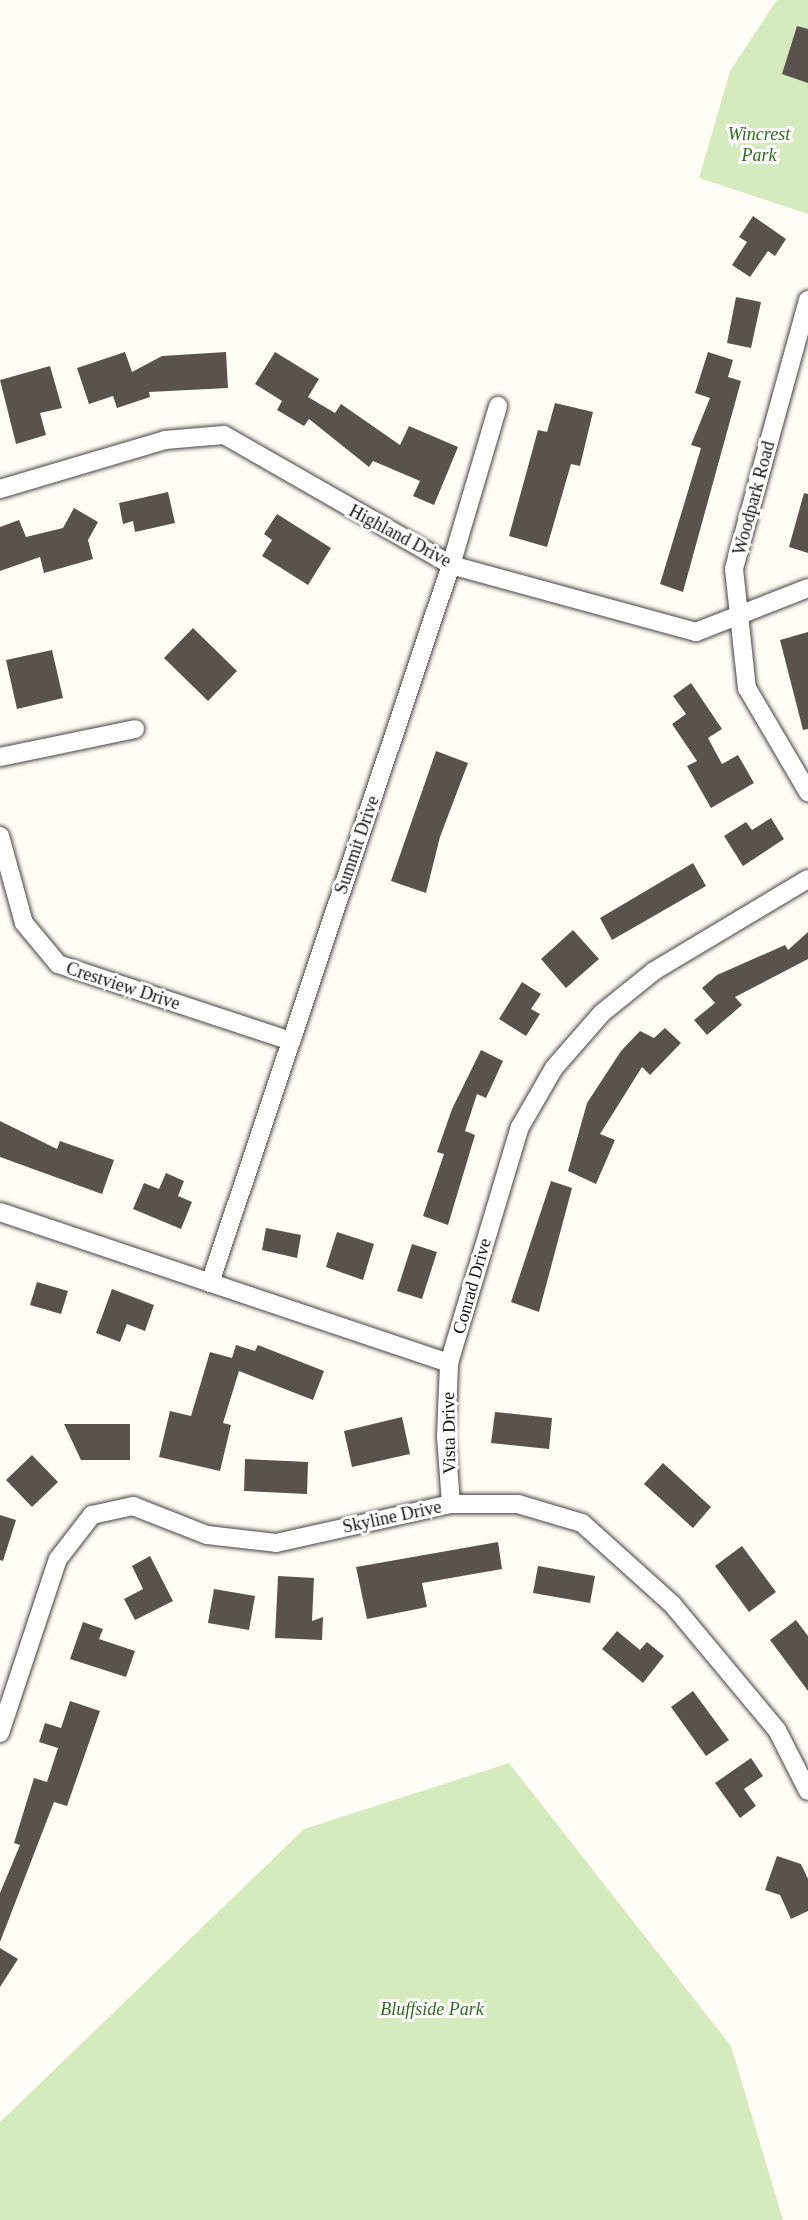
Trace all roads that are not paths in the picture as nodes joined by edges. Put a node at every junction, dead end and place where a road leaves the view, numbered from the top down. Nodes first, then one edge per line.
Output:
1 (808, 300) edge
2 (498, 406) dead end
3 (0, 489) edge
4 (451, 565) junction
5 (808, 588) edge
6 (739, 612) junction
7 (135, 729) dead end
8 (0, 757) edge
9 (808, 792) edge
10 (0, 836) edge
11 (808, 879) edge
12 (291, 1041) junction
13 (0, 1212) edge
14 (210, 1283) junction
15 (449, 1363) junction
16 (451, 1504) junction
17 (0, 1733) edge
18 (808, 1791) edge

1 - 6 street, Woodpark Road
2 - 4 street, Summit Drive
3 - 4 street, Highland Drive
4 - 6 street, Highland Drive
4 - 12 street, Summit Drive
5 - 6 street, Highland Drive
6 - 9 street, Woodpark Road
7 - 8 street
10 - 12 street, Crestview Drive
11 - 15 street, Conrad Drive
12 - 14 street, Summit Drive
13 - 14 street
14 - 15 street
15 - 16 street, Vista Drive
16 - 17 street, Skyline Drive
16 - 18 street, Skyline Drive

